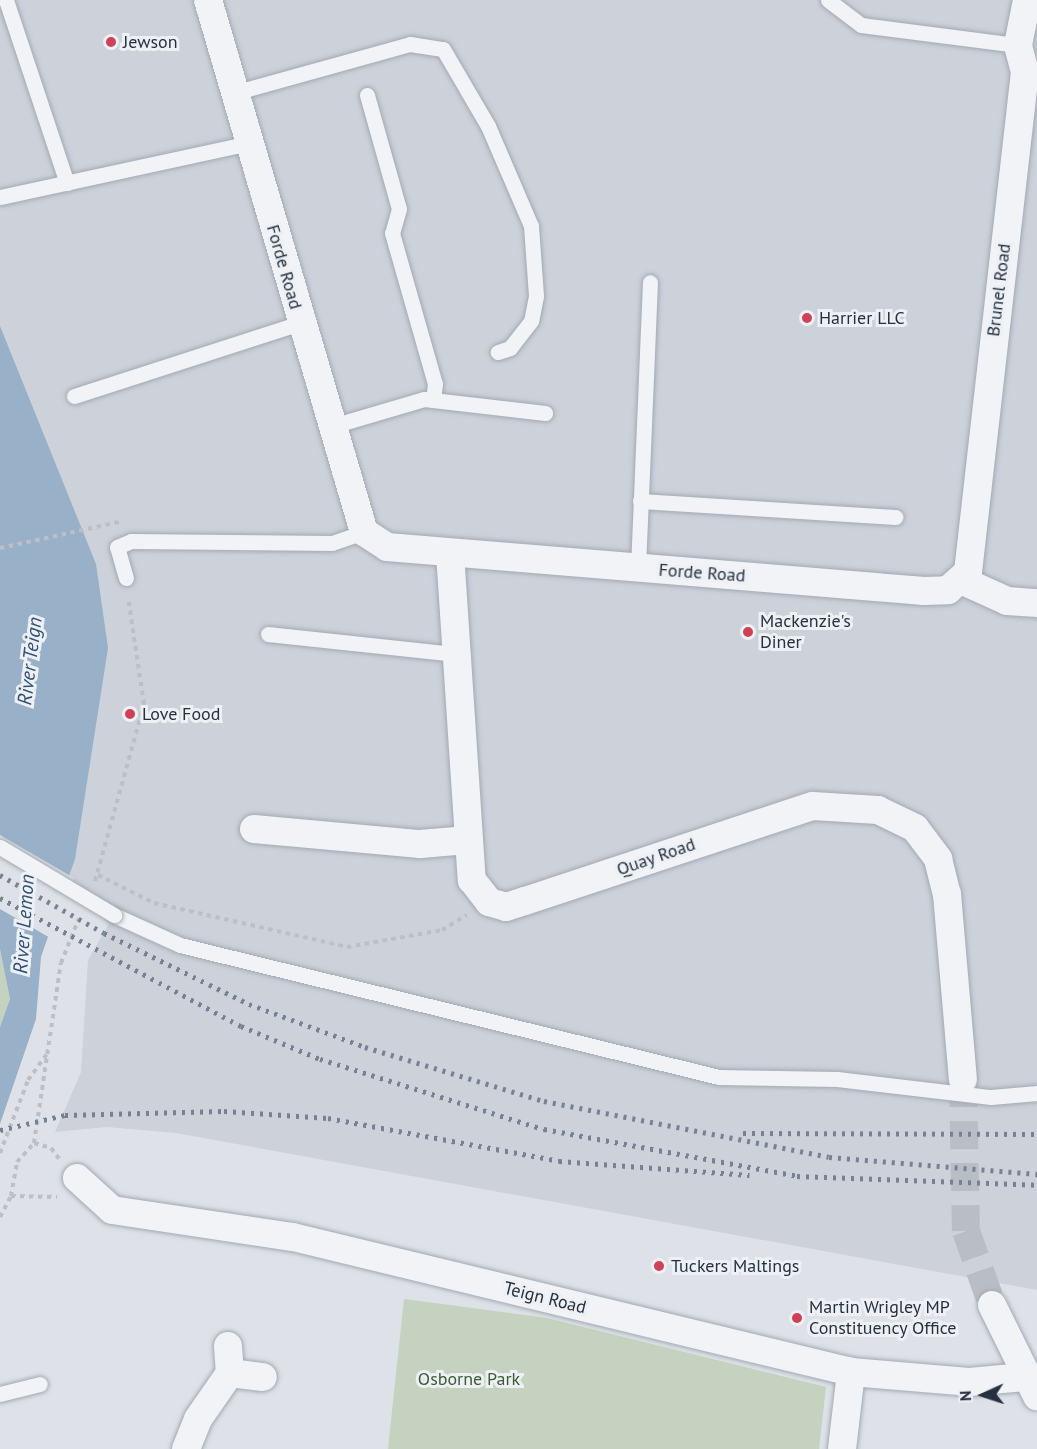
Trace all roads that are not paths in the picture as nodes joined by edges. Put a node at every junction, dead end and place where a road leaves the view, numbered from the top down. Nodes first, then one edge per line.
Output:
1 (6, 0) edge
2 (208, 0) edge
3 (828, 0) edge
4 (1027, 0) edge
5 (1018, 45) junction
6 (237, 92) junction
7 (368, 94) dead end
8 (249, 143) junction
9 (67, 183) junction
10 (0, 197) edge
11 (650, 282) dead end
12 (300, 323) junction
13 (498, 352) dead end
14 (75, 396) dead end
15 (433, 400) junction
16 (545, 413) dead end
17 (329, 427) junction
18 (640, 501) junction
19 (896, 517) dead end
20 (364, 532) junction
21 (450, 553) junction
22 (638, 568) junction
23 (126, 578) road end
24 (963, 581) junction
25 (1037, 603) edge
26 (268, 634) dead end
27 (456, 654) junction
28 (254, 829) dead end
29 (468, 840) junction
30 (0, 847) edge
31 (963, 1079) tunnel mouth
32 (1037, 1093) edge
33 (85, 1186) road end
34 (992, 1305) tunnel mouth
35 (851, 1372) junction
36 (263, 1377) dead end
37 (40, 1384) dead end
38 (1031, 1387) edge
39 (0, 1394) edge
40 (186, 1449) edge
41 (842, 1449) edge

1 - 9 lane
2 - 6 street, Forde Road
3 - 5 lane
4 - 5 street, Brunel Road
5 - 24 street, Brunel Road
6 - 8 street, Forde Road
6 - 13 lane
7 - 15 lane
8 - 9 lane
8 - 12 street, Forde Road
9 - 10 lane
11 - 18 lane
12 - 14 lane
12 - 17 street, Forde Road
15 - 16 lane
15 - 17 lane
17 - 20 street, Forde Road
18 - 19 lane
18 - 22 lane
20 - 21 street, Forde Road
20 - 23 lane
21 - 22 street, Forde Road
21 - 27 street
22 - 24 street, Forde Road
24 - 25 street
26 - 27 lane
27 - 29 street
28 - 29 street
29 - 31 street, Quay Road
30 - 32 lane, bridge
33 - 35 street, Teign Road
34 - 38 street
35 - 38 street, Teign Road
35 - 41 street
36 - 40 street
37 - 39 lane

